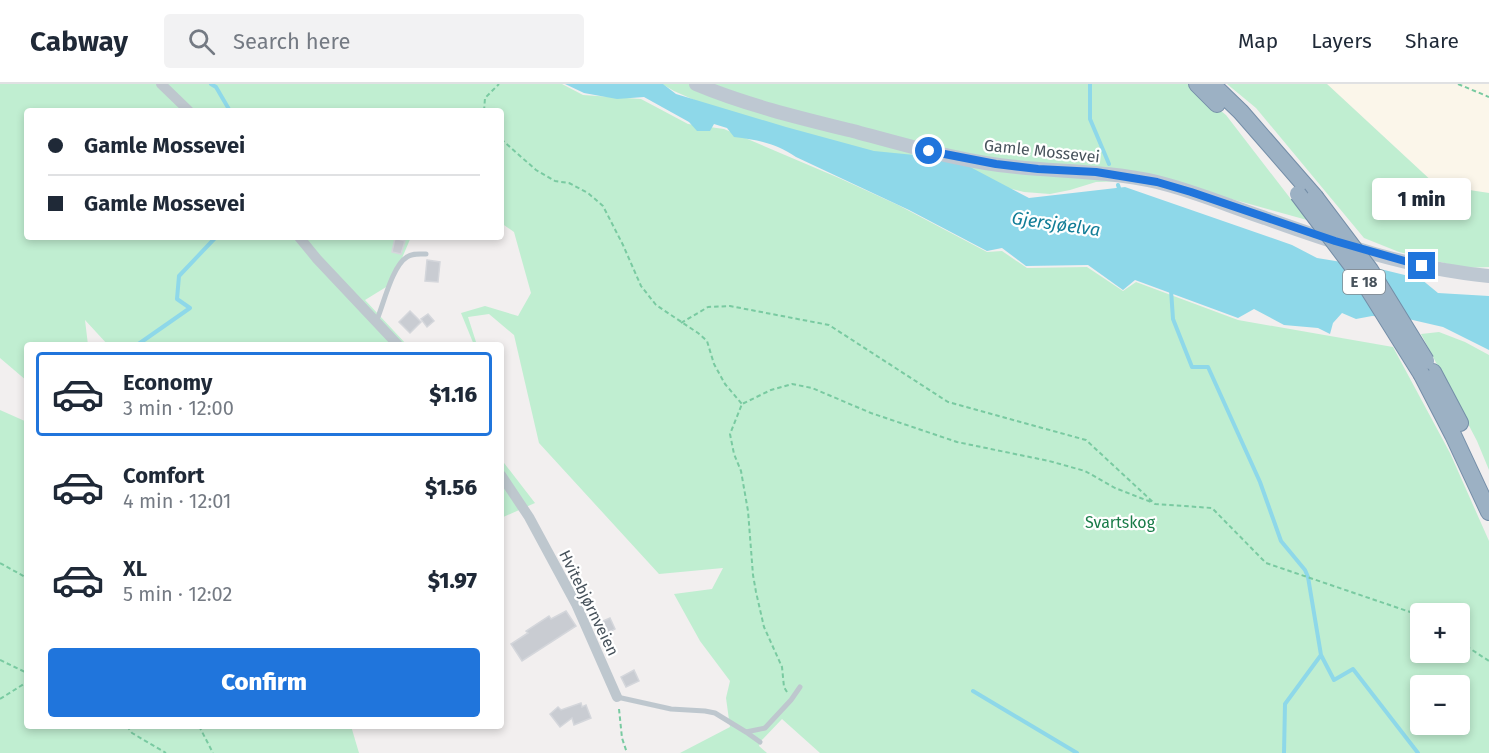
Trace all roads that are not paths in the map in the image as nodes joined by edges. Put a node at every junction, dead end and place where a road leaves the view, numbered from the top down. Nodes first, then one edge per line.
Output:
1 (161, 84) edge
2 (696, 84) edge
3 (1197, 84) edge
4 (1212, 84) edge
5 (186, 108) edge
6 (301, 240) edge
7 (426, 254) dead end
8 (1489, 276) edge
9 (375, 321) junction
10 (395, 342) edge
11 (1427, 372) junction
12 (504, 480) edge
13 (1489, 486) edge
14 (1489, 512) edge
15 (800, 687) dead end
16 (617, 697) joint
17 (746, 732) junction
18 (760, 742) dead end

1 - 5 street
2 - 8 main road, Gamle Mossevei
3 - 11 highway, E 18, bridge
4 - 11 highway, E 18, bridge
6 - 9 street
7 - 9 lane
9 - 10 street
11 - 13 highway, E 18
11 - 14 highway, E 18
12 - 16 street, Hvitebjørnveien
15 - 17 lane
16 - 17 lane
17 - 18 lane

